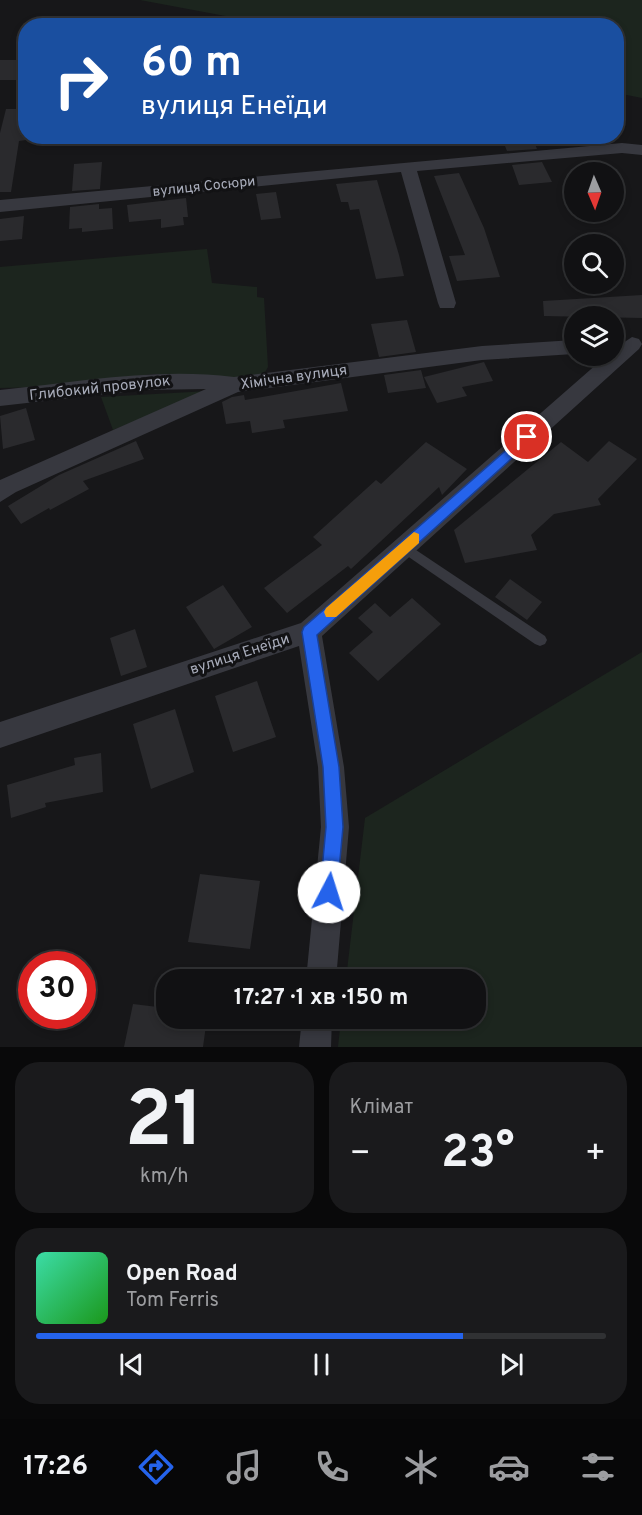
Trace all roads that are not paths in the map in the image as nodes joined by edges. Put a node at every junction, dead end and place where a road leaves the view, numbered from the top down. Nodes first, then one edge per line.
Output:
1 (642, 150) edge
2 (408, 167) junction
3 (0, 206) edge
4 (447, 303) dead end
5 (629, 344) edge
6 (564, 348) edge
7 (235, 385) junction
8 (0, 398) edge
9 (0, 493) edge
10 (404, 547) junction
11 (309, 632) junction
12 (540, 640) dead end
13 (0, 735) edge
14 (322, 969) edge
15 (316, 1029) edge
16 (315, 1047) edge

1 - 2 street, вулиця Сосюри
2 - 3 street, вулиця Сосюри
2 - 4 street
5 - 10 street, вулиця Енеїди
6 - 7 street, Хімічна вулиця
7 - 8 street, Глибокий провулок
7 - 9 street, Хімічна вулиця
10 - 11 street, вулиця Енеїди
10 - 12 lane
11 - 13 street, вулиця Енеїди
11 - 14 street
15 - 16 street

